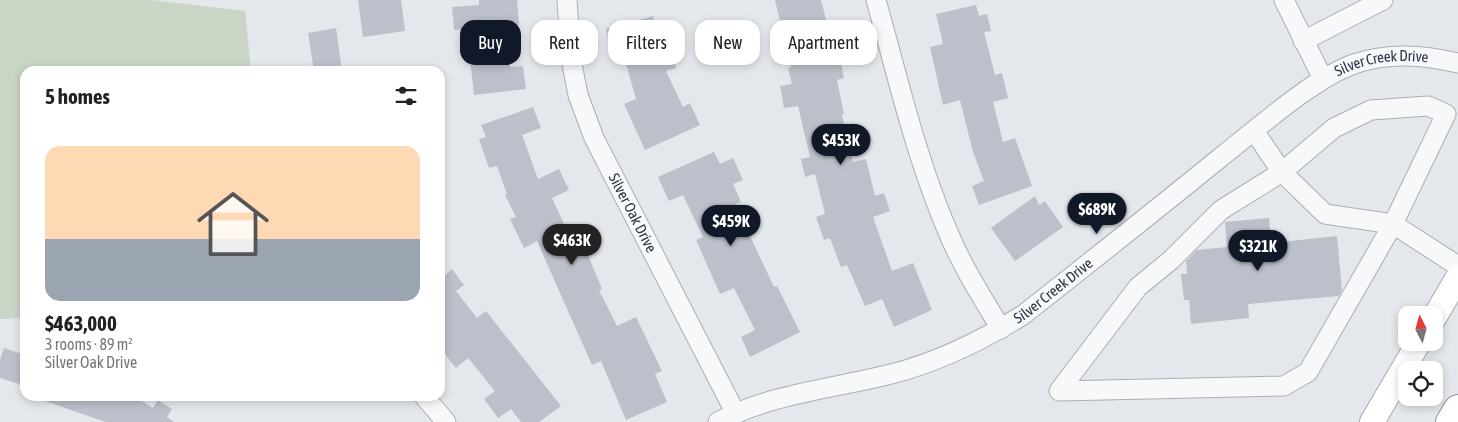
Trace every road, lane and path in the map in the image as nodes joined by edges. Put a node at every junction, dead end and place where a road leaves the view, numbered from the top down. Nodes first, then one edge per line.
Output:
1 (567, 0) edge
2 (876, 0) edge
3 (1284, 0) edge
4 (1383, 0) edge
5 (1303, 41) junction
6 (1458, 63) edge
7 (1323, 80) junction
8 (1254, 131) junction
9 (1282, 172) junction
10 (1393, 224) junction
11 (1458, 266) edge
12 (1458, 277) edge
13 (1441, 306) edge
14 (1001, 329) junction
15 (1414, 351) edge
16 (428, 401) edge
17 (1458, 409) edge
18 (736, 414) junction
19 (1377, 414) edge
20 (446, 422) edge
21 (718, 422) edge
22 (1450, 422) edge

1 - 18 street, Silver Oak Drive
2 - 14 street
3 - 5 street
4 - 5 street
5 - 7 street
6 - 7 street, Silver Creek Drive
7 - 8 street, Silver Creek Drive
8 - 9 street
8 - 14 street, Silver Creek Drive
9 - 10 street
9 - 10 street
9 - 10 street
10 - 11 street
12 - 13 main road
14 - 18 street, Silver Creek Drive
15 - 19 main road
16 - 20 street
17 - 22 highway
18 - 21 street, Silver Creek Drive

